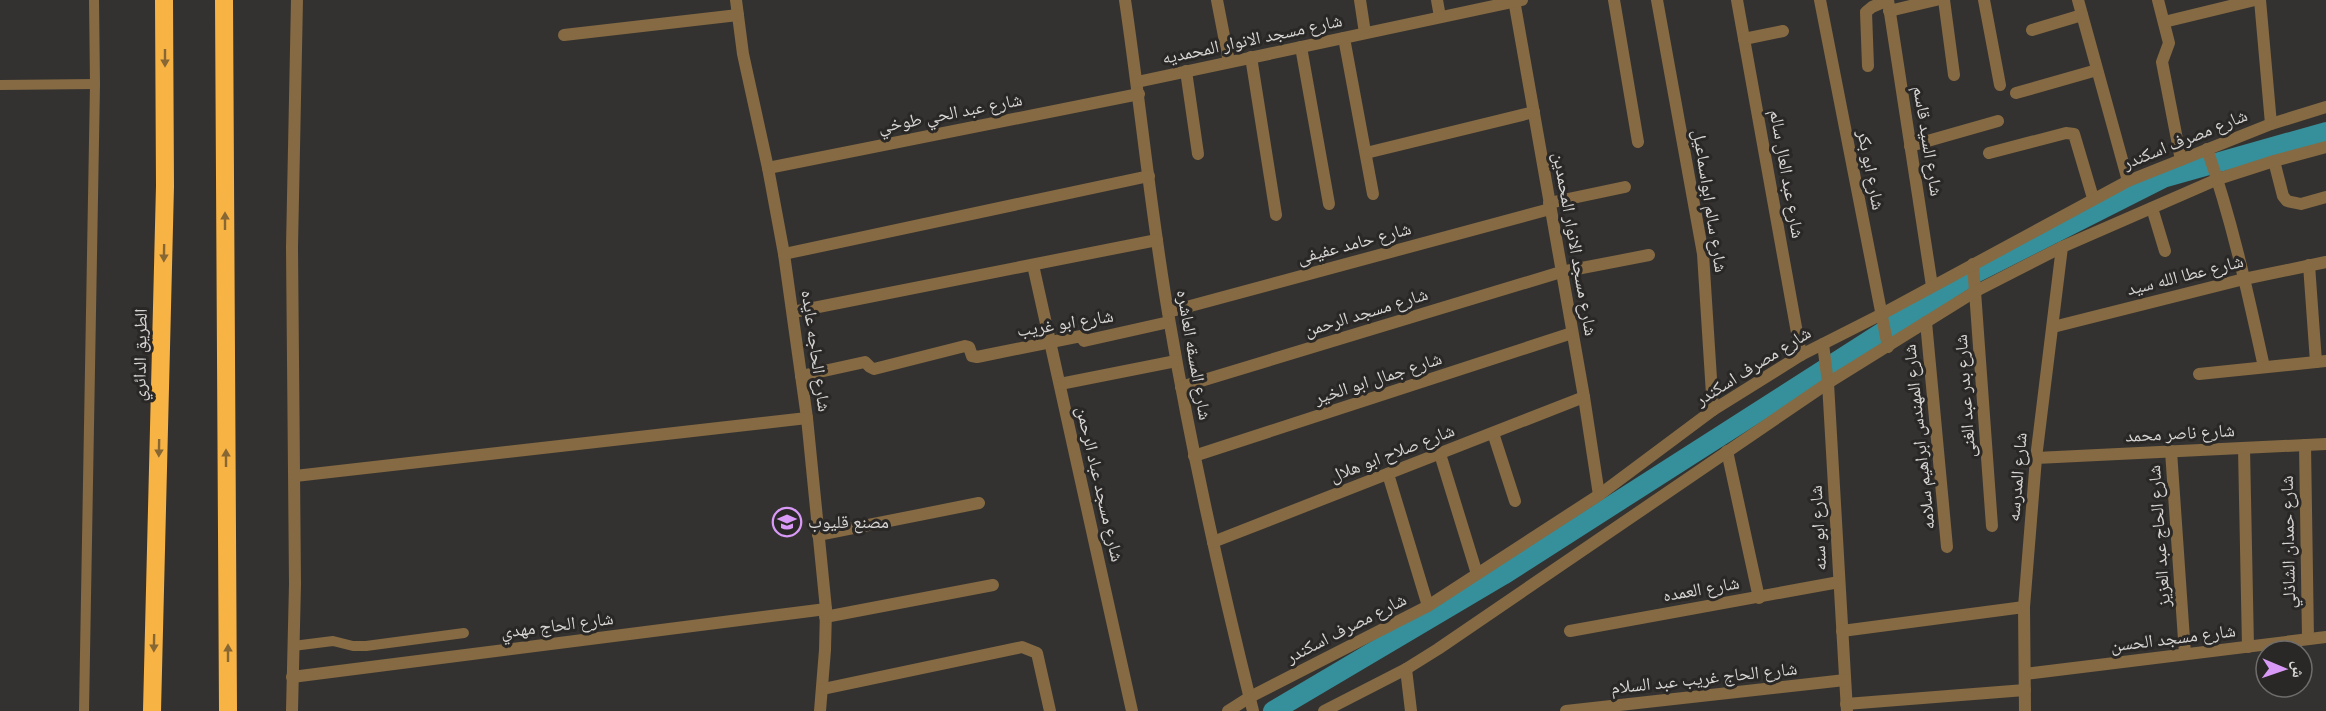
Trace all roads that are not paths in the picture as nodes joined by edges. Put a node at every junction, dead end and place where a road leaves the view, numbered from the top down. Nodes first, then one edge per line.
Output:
1 (94, 0) edge
2 (164, 0) edge
3 (224, 0) edge
4 (297, 0) edge
5 (736, 0) edge
6 (1125, 0) edge
7 (1217, 0) edge
8 (1360, 0) edge
9 (1437, 0) edge
10 (1517, 0) edge
11 (1614, 0) edge
12 (1657, 0) edge
13 (1737, 0) edge
14 (1820, 0) edge
15 (1936, 0) edge
16 (1944, 0) edge
17 (1984, 0) edge
18 (2078, 0) edge
19 (2158, 0) edge
20 (2254, 0) edge
21 (2260, 0) edge
22 (1889, 4) edge
23 (738, 15) junction
24 (2082, 15) junction
25 (1440, 17) junction
26 (2164, 22) junction
27 (2032, 30) dead end
28 (1783, 31) dead end
29 (1365, 33) junction
30 (564, 35) dead end
31 (1344, 38) junction
32 (1744, 39) junction
33 (1301, 47) junction
34 (1251, 57) junction
35 (1229, 62) junction
36 (1868, 66) dead end
37 (2097, 70) junction
38 (1186, 71) junction
39 (1954, 75) dead end
40 (95, 84) junction
41 (0, 85) edge
42 (2000, 85) dead end
43 (1138, 88) junction
44 (2016, 93) dead end
45 (2326, 107) edge
46 (1534, 112) junction
47 (1998, 121) dead end
48 (2271, 124) junction
49 (1638, 142) dead end
50 (1910, 146) junction
51 (2326, 147) edge
52 (2207, 149) junction
53 (1366, 153) junction
54 (1989, 153) dead end
55 (1198, 154) dead end
56 (2181, 160) junction
57 (2274, 161) junction
58 (768, 168) junction
59 (1149, 176) junction
60 (2218, 179) junction
61 (2127, 181) junction
62 (1625, 187) dead end
63 (1374, 194) dead end
64 (2326, 197) edge
65 (2093, 198) junction
66 (1329, 204) dead end
67 (1549, 206) junction
68 (2152, 208) junction
69 (1276, 215) dead end
70 (1157, 240) junction
71 (2062, 247) junction
72 (2165, 251) dead end
73 (784, 254) junction
74 (1649, 255) dead end
75 (2326, 262) edge
76 (1973, 264) junction
77 (1033, 265) junction
78 (2309, 265) junction
79 (1561, 272) junction
80 (2244, 279) junction
81 (1932, 286) junction
82 (1976, 291) junction
83 (793, 312) junction
84 (1880, 315) junction
85 (1168, 317) junction
86 (1926, 322) junction
87 (2053, 327) junction
88 (1572, 333) junction
89 (1050, 342) junction
90 (1823, 344) junction
91 (1888, 347) junction
92 (1801, 355) junction
93 (1176, 361) junction
94 (2321, 361) edge
95 (2264, 367) junction
96 (2199, 374) dead end
97 (801, 376) junction
98 (1828, 383) junction
99 (1060, 384) junction
100 (1181, 387) junction
101 (1584, 397) junction
102 (1713, 410) junction
103 (807, 418) junction
104 (1493, 433) junction
105 (2326, 444) edge
106 (2305, 445) junction
107 (2244, 448) junction
108 (1727, 451) junction
109 (2171, 451) junction
110 (1440, 454) junction
111 (1194, 456) junction
112 (2036, 458) junction
113 (1388, 474) junction
114 (295, 476) junction
115 (1599, 495) junction
116 (1515, 501) dead end
117 (979, 503) dead end
118 (1992, 526) dead end
119 (818, 535) junction
120 (1214, 542) junction
121 (1947, 547) dead end
122 (1477, 574) junction
123 (1839, 582) junction
124 (993, 585) dead end
125 (1759, 598) junction
126 (1428, 606) junction
127 (2024, 608) junction
128 (825, 613) junction
129 (1570, 631) dead end
130 (1842, 631) junction
131 (464, 633) dead end
132 (2326, 637) edge
133 (2307, 639) joint
134 (293, 646) junction
135 (2254, 646) edge
136 (2248, 647) junction
137 (2185, 654) junction
138 (1406, 669) junction
139 (2025, 674) junction
140 (292, 677) junction
141 (1845, 680) junction
142 (823, 689) junction
143 (2025, 690) junction
144 (1250, 697) junction
145 (1847, 708) edge
146 (84, 711) edge
147 (152, 711) edge
148 (228, 711) edge
149 (292, 711) edge
150 (820, 711) edge
151 (1050, 711) edge
152 (1132, 711) edge
153 (1228, 711) edge
154 (1253, 711) edge
155 (1324, 711) edge
156 (1411, 711) edge
157 (1566, 711) edge
158 (2025, 711) edge

1 - 40 lane
2 -> 147 highway, الطريق الدائري
148 -> 3 highway
4 - 114 street
5 - 23 street, شارع الحاجه عايده
6 - 43 street, شارع المسقه العاشره
7 - 35 street
8 - 29 street
9 - 25 street
10 - 25 street, شارع مسجد الانوار المحمديه
10 - 46 street, شارع مسجد الانوار المحمدين
11 - 49 street
12 - 102 street, شارع سالم ابواسماعيل
13 - 32 street, شارع عبد العال سالم
14 - 84 street, شارع ابو بكر
15 - 22 street
16 - 39 street
17 - 42 street
18 - 24 street
19 - 26 street
20 - 26 street
21 - 48 street
22 - 36 street
22 - 50 street, شارع السيد قاسم
23 - 30 street
23 - 58 street, شارع الحاجه عايده
24 - 27 street
24 - 37 street
25 - 29 street, شارع مسجد الانوار المحمديه
26 - 56 street
28 - 32 street
29 - 31 street, شارع مسجد الانوار المحمديه
31 - 33 street, شارع مسجد الانوار المحمديه
31 - 53 street
32 - 92 street, شارع عبد العال سالم
33 - 34 street, شارع مسجد الانوار المحمديه
33 - 66 street
34 - 35 street, شارع مسجد الانوار المحمديه
34 - 69 street
35 - 38 street, شارع مسجد الانوار المحمديه
37 - 44 street
37 - 61 street
38 - 43 street, شارع مسجد الانوار المحمديه
38 - 55 street
40 - 41 lane
40 - 146 lane
43 - 58 street, شارع عبد الحي طوخي
43 - 59 street, شارع المسقه العاشره
45 - 48 street, شارع مصرف اسكندر
46 - 53 street
46 - 67 street, شارع مسجد الانوار المحمدين
47 - 50 street
48 - 52 street, شارع مصرف اسكندر
50 - 81 street, شارع السيد قاسم
51 - 57 street
52 - 56 street, شارع مصرف اسكندر
52 - 60 street
53 - 63 street
54 - 65 street
56 - 61 street, شارع مصرف اسكندر
57 - 60 street
57 - 64 street
58 - 73 street, شارع الحاجه عايده
59 - 70 street, شارع المسقه العاشره
59 - 73 street
60 - 68 street
60 - 80 street
61 - 65 street, شارع مصرف اسكندر
62 - 67 street, شارع حامد عفيفى
65 - 76 street, شارع مصرف اسكندر
67 - 79 street, شارع مسجد الانوار المحمدين
67 - 85 street, شارع حامد عفيفى
68 - 71 street
68 - 72 street
70 - 77 street
70 - 85 street, شارع المسقه العاشره
71 - 82 street
71 - 87 street, شارع المدرسه
73 - 83 street, شارع الحاجه عايده
74 - 79 street, شارع مسجد الرحمن
75 - 78 street, شارع عطا الله سيد
76 - 81 street, شارع مصرف اسكندر
76 - 82 street, شارع بدر عبد الغنى
77 - 83 street
77 - 89 street, شارع مسجد عباد الرحمن
78 - 80 street, شارع عطا الله سيد
78 - 94 street
79 - 88 street, شارع مسجد الانوار المحمدين
79 - 100 street, شارع مسجد الرحمن
80 - 87 street, شارع عطا الله سيد
80 - 95 street
81 - 84 street, شارع مصرف اسكندر
82 - 86 street
82 - 118 street, شارع بدر عبد الغنى
83 - 97 street, شارع الحاجه عايده
84 - 90 street, شارع مصرف اسكندر
84 - 91 street, شارع ابو بكر
85 - 89 street, شارع ابو غريب
85 - 93 street, شارع المسقه العاشره
86 - 91 street
86 - 121 street, شارع المهندس ابراهيم سلامه
87 - 112 street, شارع المدرسه
88 - 101 street, شارع مسجد الانوار المحمدين
88 - 111 street, شارع جمال ابو الخير
89 - 97 street, شارع ابو غريب
89 - 99 street, شارع مسجد عباد الرحمن
90 - 92 street, شارع مصرف اسكندر
90 - 98 street, شارع ابو سنه
91 - 98 street
92 - 102 street, شارع مصرف اسكندر
93 - 99 street
93 - 100 street, شارع المسقه العاشره
94 - 95 street
95 - 96 street
97 - 103 street, شارع الحاجه عايده
98 - 108 street
98 - 123 street, شارع ابو سنه
99 - 152 street, شارع مسجد عباد الرحمن
100 - 111 street, شارع المسقه العاشره
101 - 104 street, شارع صلاح ابو هلال
101 - 115 street, شارع مسجد الانوار المحمدين
102 - 115 street, شارع مصرف اسكندر
103 - 114 street
103 - 119 street, شارع الحاجه عايده
104 - 110 street, شارع صلاح ابو هلال
104 - 116 street
105 - 106 street, شارع ناصر محمد
106 - 107 street, شارع ناصر محمد
106 - 133 street, شارع حمدان الشاذلي
107 - 109 street, شارع ناصر محمد
107 - 136 street
108 - 125 street
108 - 138 street
109 - 112 street, شارع ناصر محمد
109 - 137 street, شارع الحاج عبد العزيز
110 - 113 street, شارع صلاح ابو هلال
110 - 122 street
111 - 120 street, شارع المسقه العاشره
112 - 127 street, شارع المدرسه
113 - 120 street, شارع صلاح ابو هلال
113 - 126 street
114 - 134 street
115 - 122 street, شارع مصرف اسكندر
117 - 119 street
119 - 128 street, شارع الحاجه عايده
120 - 144 street, شارع المسقه العاشره
122 - 126 street, شارع مصرف اسكندر
123 - 125 street, شارع العمده
123 - 130 street, شارع ابو سنه
124 - 128 street, شارع الحاج مهدي
125 - 129 street, شارع العمده
126 - 144 street, شارع مصرف اسكندر
127 - 130 street
127 - 139 street, شارع المدرسه
128 - 140 street, شارع الحاج مهدي
128 - 142 street, شارع الحاجه عايده
130 - 141 street, شارع ابو سنه
131 - 134 lane
132 - 133 street, شارع مسجد الحسن
134 - 140 street
135 - 136 street, شارع مسجد الحسن
136 - 137 street, شارع مسجد الحسن
137 - 139 street, شارع مسجد الحسن
138 - 155 street
138 - 156 street
139 - 143 street, شارع المدرسه
140 - 149 street
141 - 145 street, شارع ابو سنه
141 - 157 street, شارع الحاج غريب عبد السلام
142 - 150 street, شارع الحاجه عايده
142 - 151 street
143 - 145 street
143 - 158 street, شارع المدرسه
144 - 153 street, شارع مصرف اسكندر
144 - 154 street, شارع المسقه العاشره

